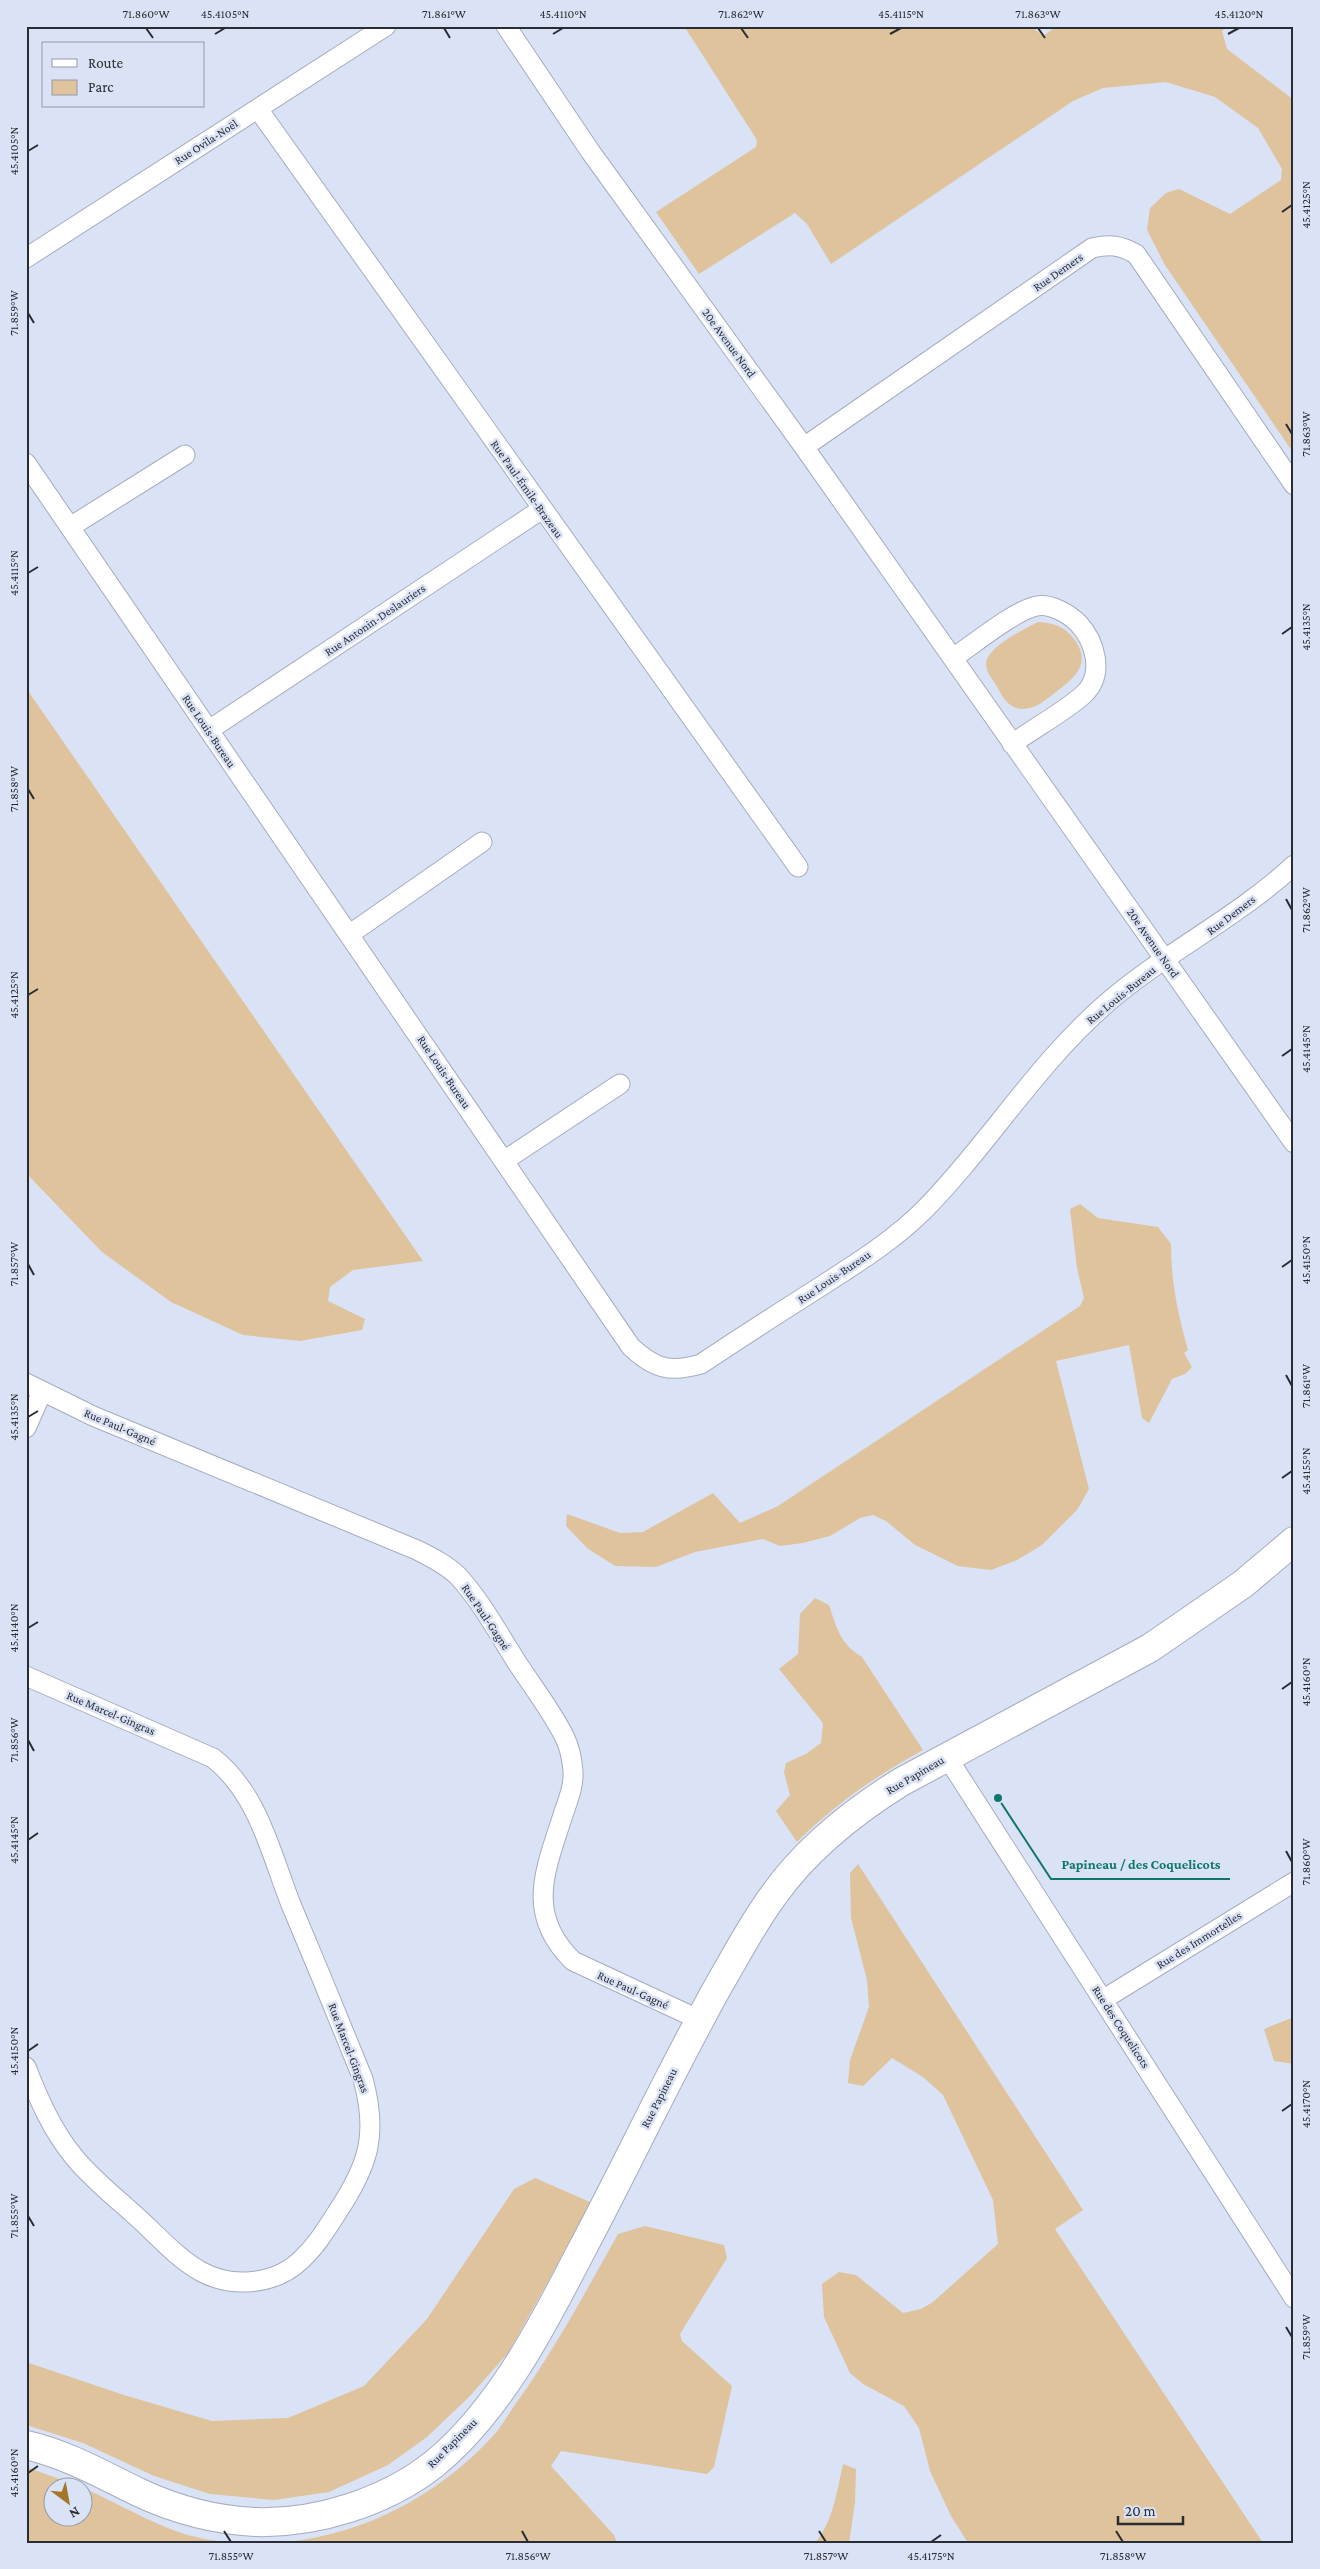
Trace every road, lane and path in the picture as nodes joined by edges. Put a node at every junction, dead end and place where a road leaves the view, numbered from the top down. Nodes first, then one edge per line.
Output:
1 (386, 26) edge
2 (506, 26) edge
3 (258, 109) junction
4 (26, 258) edge
5 (804, 447) junction
6 (185, 455) dead end
7 (26, 463) edge
8 (1294, 485) edge
9 (542, 509) junction
10 (70, 527) junction
11 (954, 658) junction
12 (209, 730) junction
13 (1012, 744) junction
14 (482, 842) dead end
15 (1294, 865) edge
16 (798, 867) dead end
17 (350, 934) junction
18 (1165, 960) junction
19 (620, 1084) dead end
20 (1294, 1143) edge
21 (505, 1160) junction
22 (26, 1383) edge
23 (42, 1392) junction
24 (26, 1428) edge
25 (1294, 1541) edge
26 (26, 1676) edge
27 (947, 1757) junction
28 (1294, 1882) edge
29 (1104, 1999) junction
30 (700, 2020) junction
31 (26, 2067) edge
32 (1294, 2298) edge
33 (26, 2444) edge

1 - 3 street, Rue Ovila-Noël
2 - 5 street, 20e Avenue Nord
3 - 4 street, Rue Ovila-Noël
3 - 9 street, Rue Paul-Émile-Brazeau
5 - 8 street, Rue Demers
5 - 11 street, 20e Avenue Nord
6 - 10 street
7 - 10 street, Rue Louis-Bureau
9 - 12 street, Rue Antonin-Deslauriers
9 - 16 street, Rue Paul-Émile-Brazeau
10 - 12 street, Rue Louis-Bureau
11 - 13 street, 20e Avenue Nord
11 - 13 street
12 - 17 street, Rue Louis-Bureau
13 - 18 street, 20e Avenue Nord
14 - 17 street
15 - 18 street, Rue Demers
17 - 21 street, Rue Louis-Bureau
18 - 20 street, 20e Avenue Nord
18 - 21 street, Rue Louis-Bureau
19 - 21 street
22 - 23 street, Rue Paul-Gagné
23 - 24 street
23 - 30 street, Rue Paul-Gagné
25 - 27 street, Rue Papineau
26 - 31 street, Rue Marcel-Gingras
27 - 29 street, Rue des Coquelicots
27 - 30 street, Rue Papineau
28 - 29 street, Rue des Immortelles
29 - 32 street, Rue des Coquelicots
30 - 33 street, Rue Papineau

